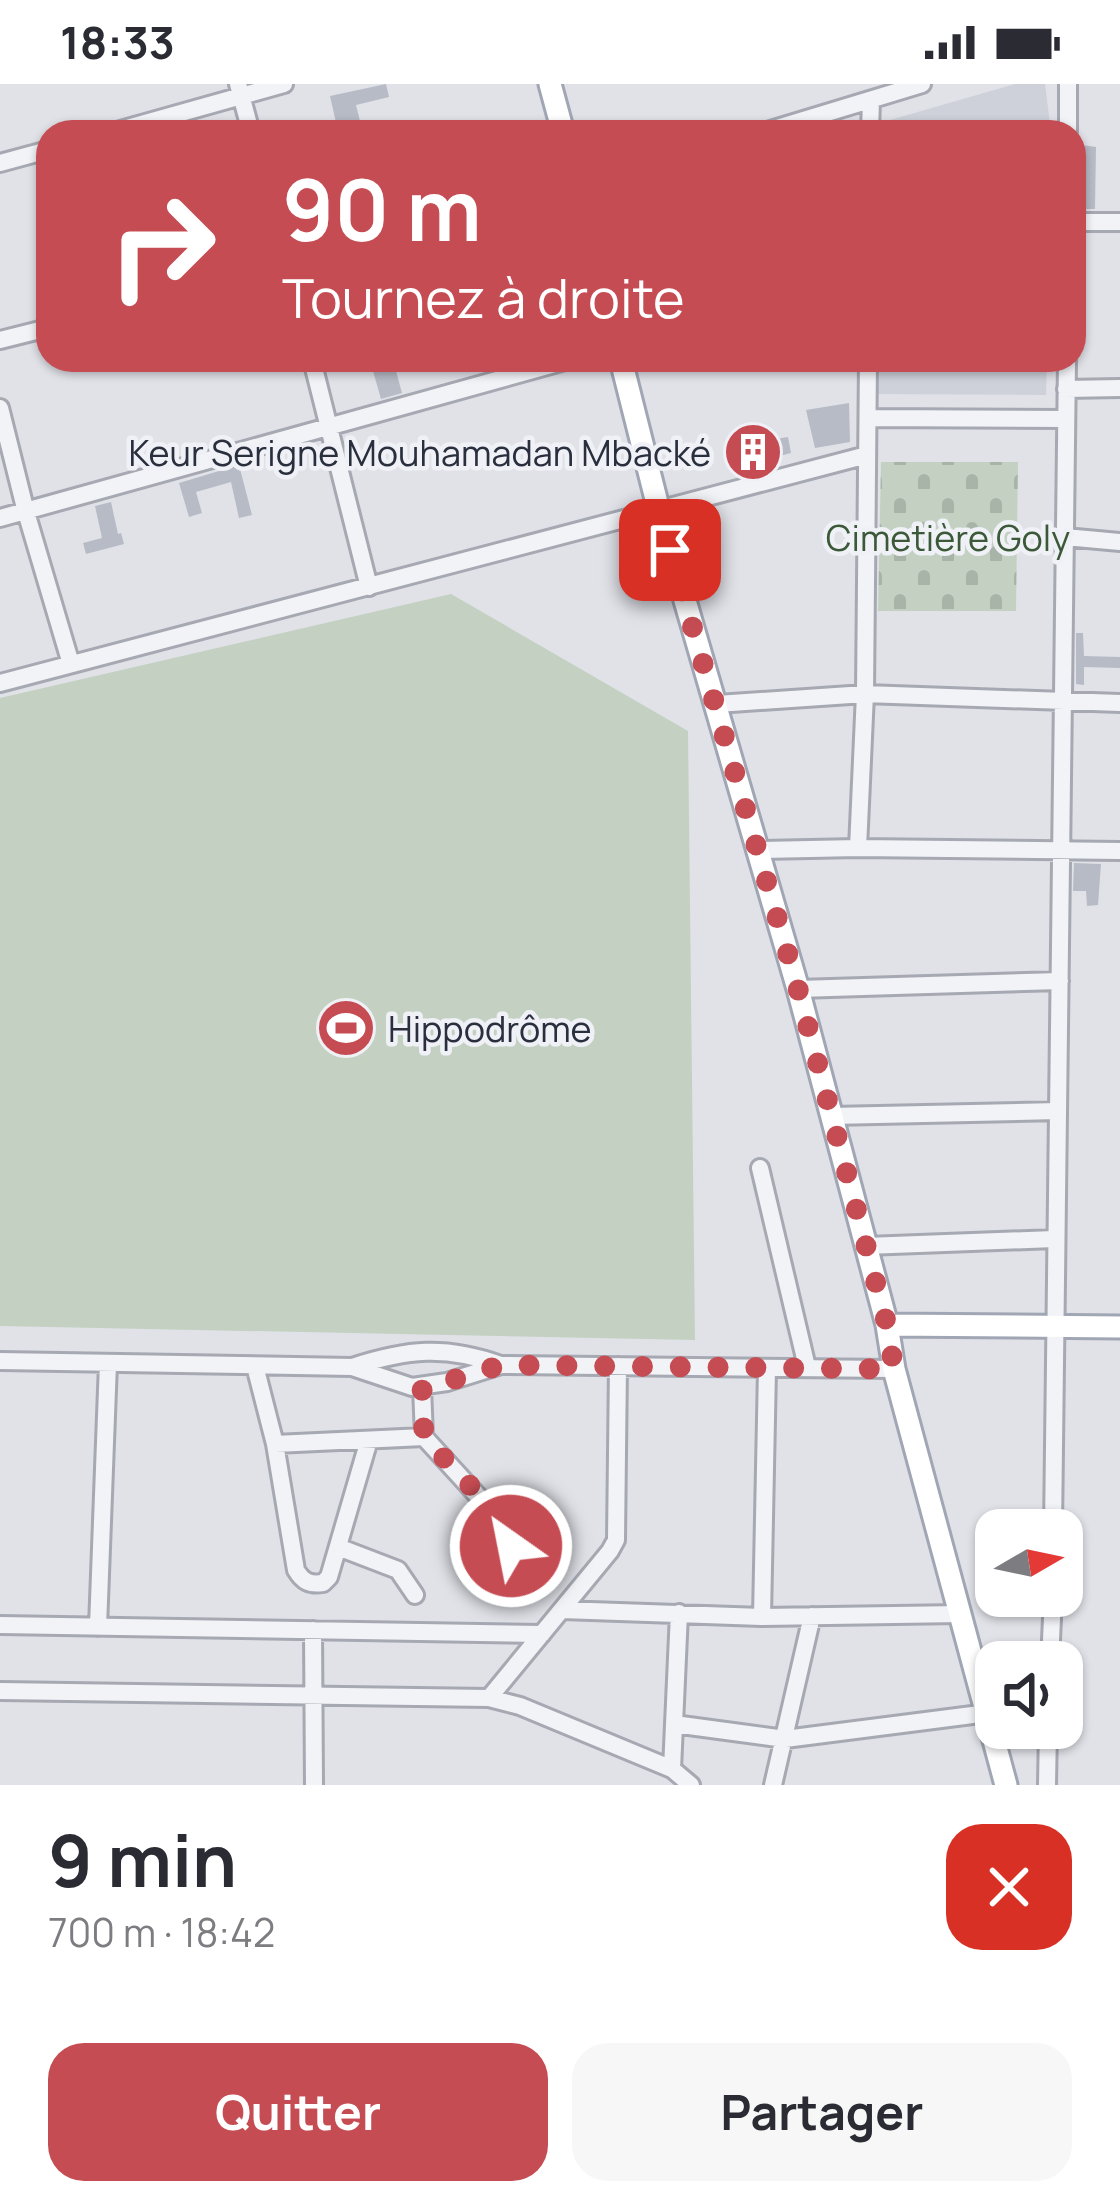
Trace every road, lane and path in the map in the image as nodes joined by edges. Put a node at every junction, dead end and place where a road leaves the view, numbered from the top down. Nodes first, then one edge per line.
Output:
1 (284, 84) edge
2 (550, 84) edge
3 (922, 84) edge
4 (1068, 84) edge
5 (239, 90) edge
6 (878, 94) edge
7 (149, 120) edge
8 (248, 120) edge
9 (559, 120) edge
10 (800, 120) edge
11 (1068, 120) edge
12 (36, 153) edge
13 (0, 163) edge
14 (1086, 222) edge
15 (1120, 222) edge
16 (36, 331) edge
17 (0, 340) edge
18 (315, 372) edge
19 (527, 372) edge
20 (624, 372) edge
21 (868, 372) edge
22 (1066, 372) edge
23 (1120, 388) edge
24 (1066, 389) junction
25 (0, 408) edge
26 (868, 418) junction
27 (1066, 419) junction
28 (329, 428) junction
29 (867, 455) junction
30 (659, 511) junction
31 (26, 512) junction
32 (0, 518) edge
33 (1065, 537) junction
34 (1120, 542) edge
35 (369, 587) junction
36 (71, 664) junction
37 (0, 683) edge
38 (865, 694) junction
39 (1064, 703) junction
40 (1120, 703) edge
41 (717, 704) junction
42 (858, 848) junction
43 (1062, 849) junction
44 (756, 850) junction
45 (1120, 851) edge
46 (1060, 981) junction
47 (798, 989) junction
48 (1058, 1111) junction
49 (831, 1116) junction
50 (760, 1168) dead end
51 (1054, 1239) junction
52 (866, 1246) junction
53 (887, 1325) junction
54 (1054, 1325) junction
55 (1120, 1327) edge
56 (0, 1361) edge
57 (108, 1363) junction
58 (501, 1365) junction
59 (255, 1366) junction
60 (618, 1366) junction
61 (352, 1367) junction
62 (807, 1367) junction
63 (766, 1369) junction
64 (894, 1369) junction
65 (422, 1387) junction
66 (424, 1437) junction
67 (369, 1440) junction
68 (275, 1444) junction
69 (1053, 1509) edge
70 (338, 1547) junction
71 (495, 1576) dead end
72 (415, 1595) dead end
73 (562, 1610) junction
74 (679, 1613) junction
75 (961, 1614) junction
76 (762, 1616) junction
77 (812, 1616) junction
78 (0, 1625) edge
79 (98, 1627) junction
80 (313, 1630) junction
81 (542, 1634) junction
82 (975, 1665) edge
83 (0, 1691) edge
84 (314, 1696) junction
85 (489, 1699) junction
86 (975, 1715) edge
87 (674, 1724) junction
88 (785, 1739) junction
89 (997, 1749) edge
90 (1048, 1749) edge
91 (672, 1768) junction
92 (314, 1785) edge
93 (691, 1785) edge
94 (772, 1785) edge
95 (1006, 1785) edge
96 (1047, 1785) edge

1 - 5 street
2 - 9 main road
3 - 6 street
4 - 11 street
5 - 7 street
5 - 8 street
6 - 10 street
12 - 13 street
14 - 15 street
16 - 17 street
18 - 28 street
19 - 28 street
20 - 30 main road
21 - 26 street
22 - 24 street
23 - 24 street
24 - 27 street
25 - 31 street
26 - 27 street
26 - 29 street
27 - 33 street
28 - 31 street
28 - 35 street
29 - 30 street
29 - 38 street
30 - 35 street
30 - 41 main road
31 - 32 street
31 - 36 street
33 - 34 street
33 - 39 street
35 - 36 street
36 - 37 street
38 - 39 street
38 - 41 street
38 - 42 street
39 - 40 street
39 - 43 street
41 - 44 main road
42 - 43 street
42 - 44 street
43 - 45 street
43 - 46 street
44 - 47 main road
46 - 47 street
46 - 48 street
47 - 49 main road
48 - 49 street
48 - 51 street
49 - 52 main road
50 - 62 street
51 - 52 street
51 - 54 street
52 - 53 main road
53 - 54 main road
53 - 64 main road
54 - 55 main road
54 - 69 street
56 - 57 street
57 - 59 street
57 - 79 street
58 - 60 street
58 - 61 street
58 - 65 street
59 - 61 street
59 - 68 street
60 - 63 street
60 - 73 street
61 - 65 street
62 - 63 street
62 - 64 street
63 - 76 street
64 - 75 main road
65 - 66 street
66 - 67 street
66 - 71 street
67 - 68 street
67 - 70 street
68 - 70 street
70 - 72 street
73 - 74 street
73 - 81 street
74 - 76 street
74 - 87 street
75 - 77 street
75 - 82 main road
76 - 77 street
77 - 88 street
78 - 79 street
79 - 80 street
80 - 81 street
80 - 84 street
81 - 85 street
83 - 84 street
84 - 85 street
84 - 92 street
85 - 91 street
86 - 88 street
87 - 88 street
87 - 91 street
88 - 94 street
89 - 95 main road
90 - 96 street
91 - 93 street

